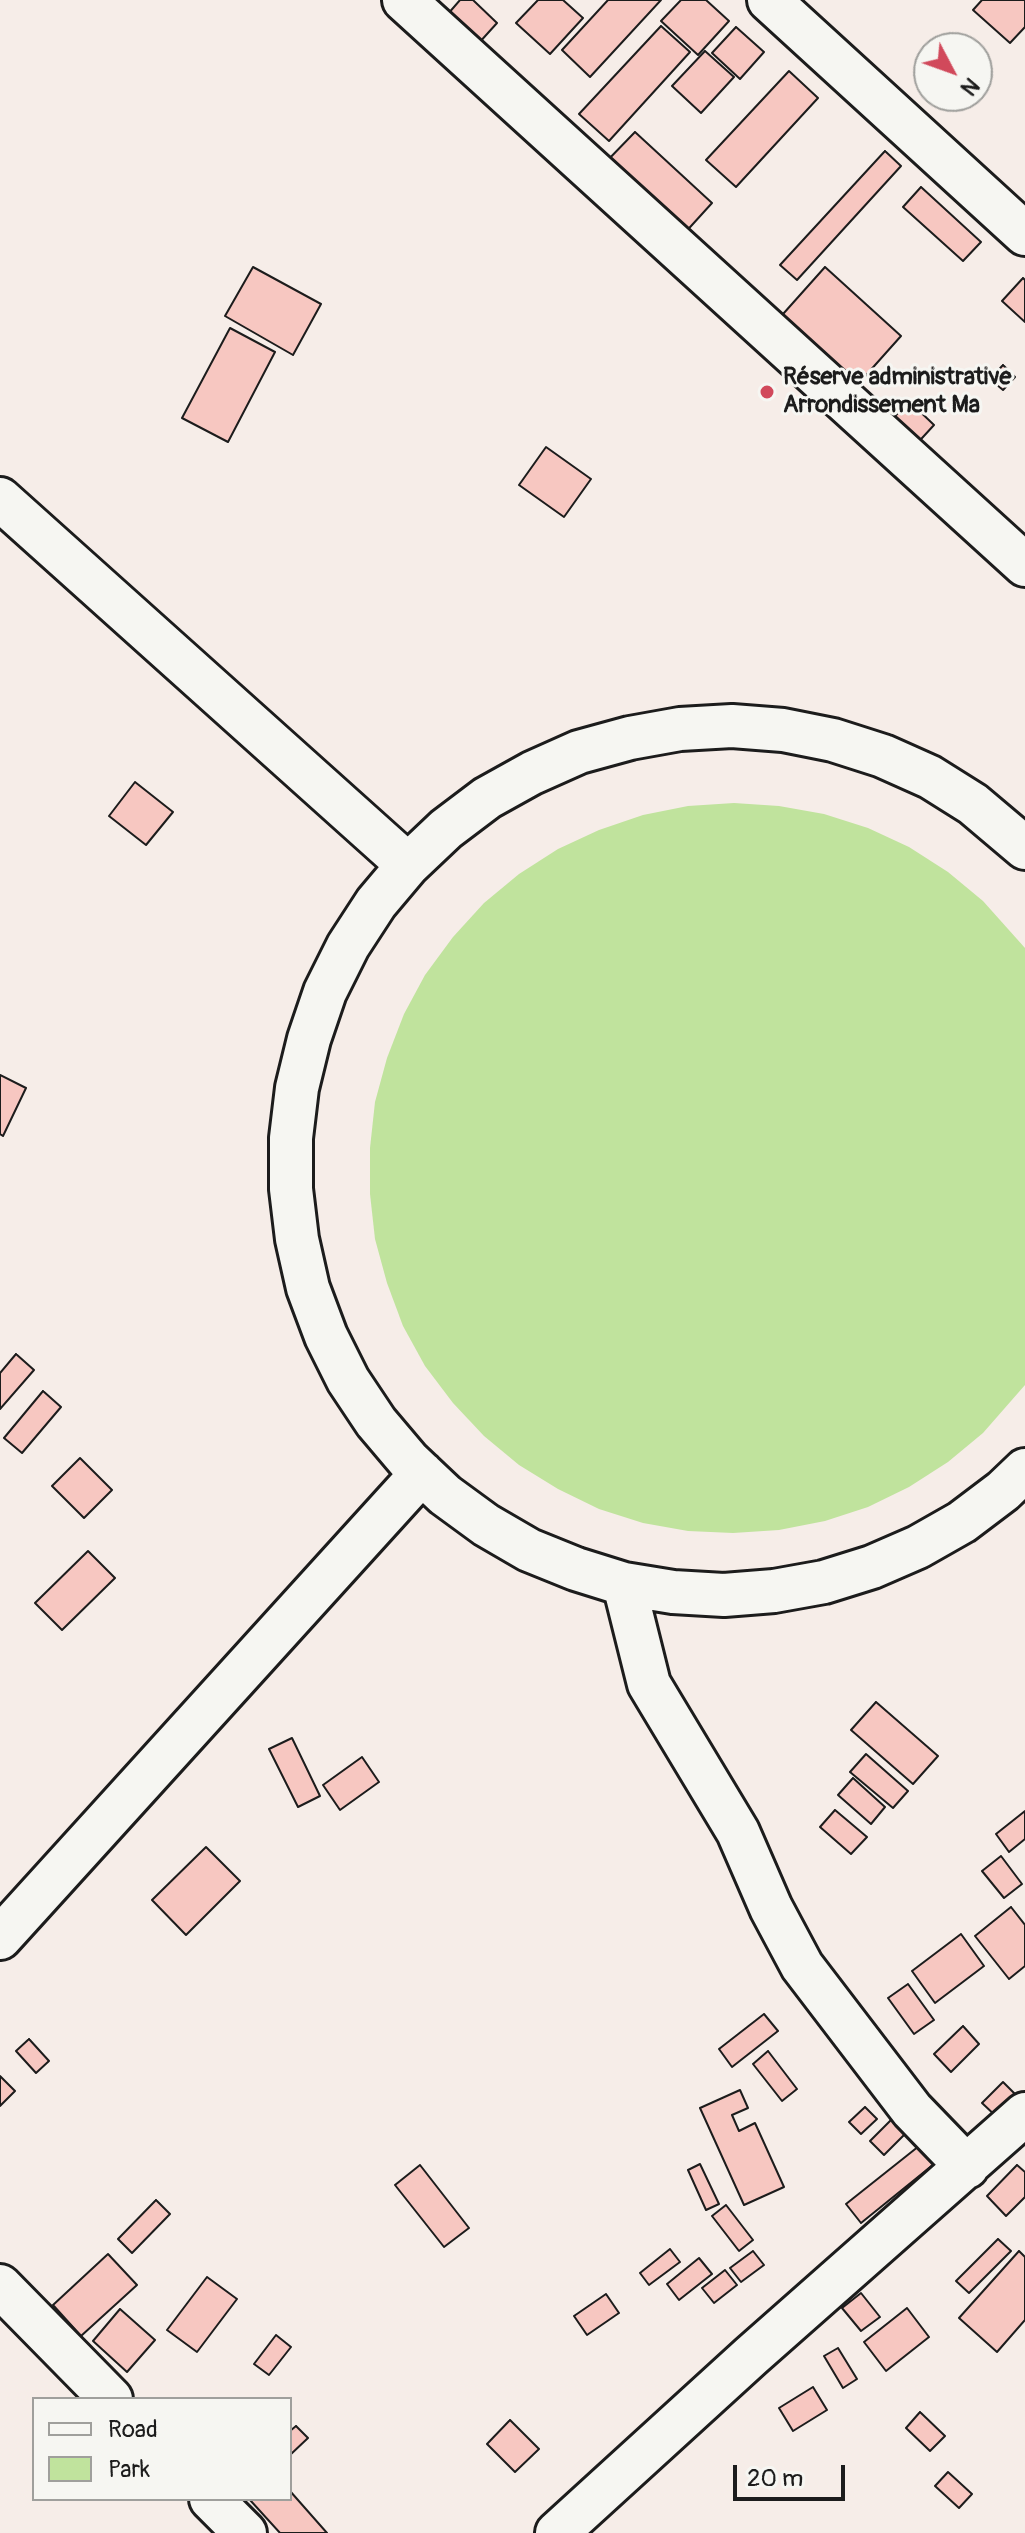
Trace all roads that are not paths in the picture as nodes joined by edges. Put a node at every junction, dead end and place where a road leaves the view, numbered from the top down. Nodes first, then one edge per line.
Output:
1 (404, 0) edge
2 (769, 0) edge
3 (1025, 234) edge
4 (0, 499) edge
5 (1025, 565) edge
6 (1021, 836) edge
7 (408, 865) junction
8 (1025, 1470) edge
9 (422, 1473) junction
10 (624, 1584) junction
11 (0, 1938) edge
12 (1025, 2114) edge
13 (967, 2167) junction
14 (0, 2286) edge
15 (109, 2397) edge
16 (213, 2501) edge
17 (245, 2533) edge
18 (557, 2533) edge

1 - 5 street
2 - 3 street
4 - 7 street
6 - 7 street
7 - 9 street
8 - 10 street
9 - 10 street
9 - 11 street
10 - 13 street
12 - 13 street
13 - 18 street
14 - 15 street
16 - 17 street

